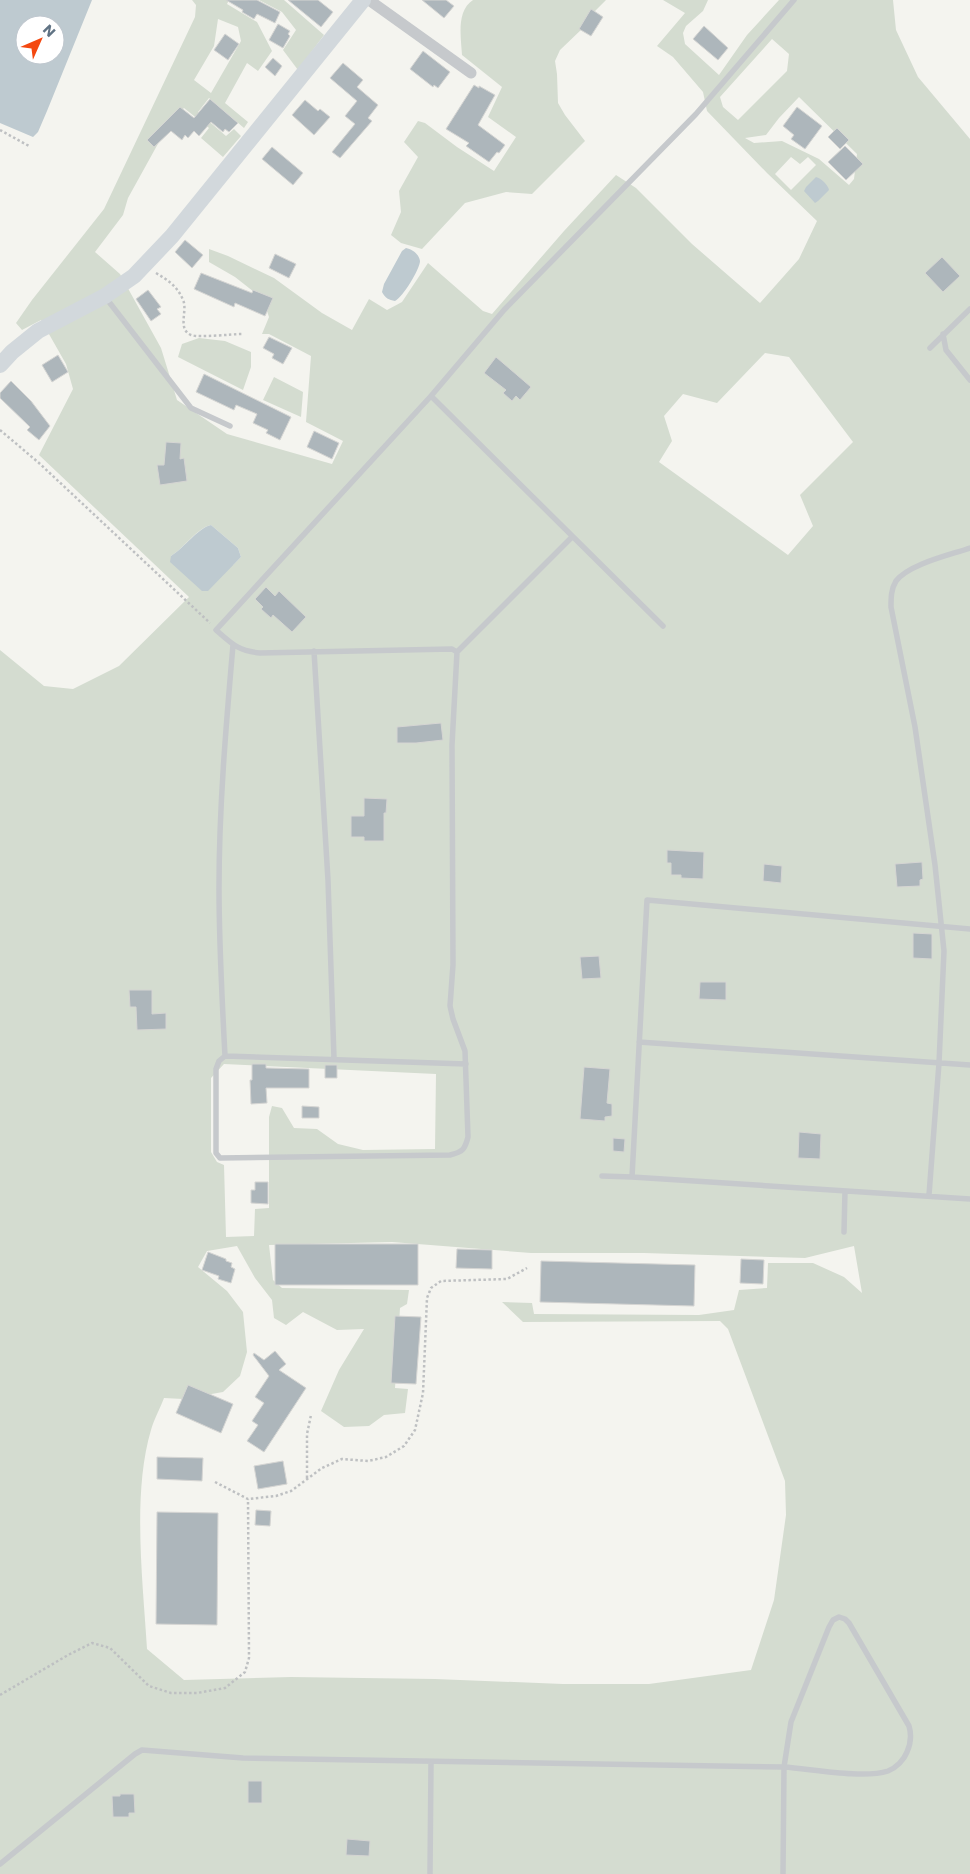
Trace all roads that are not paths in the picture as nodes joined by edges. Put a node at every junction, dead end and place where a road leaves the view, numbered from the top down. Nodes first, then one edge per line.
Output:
1 (363, 0) edge
2 (369, 0) edge
3 (794, 0) edge
4 (471, 73) dead end
5 (105, 296) junction
6 (970, 309) edge
7 (943, 334) junction
8 (930, 348) dead end
9 (0, 365) edge
10 (970, 380) edge
11 (431, 396) junction
12 (230, 426) dead end
13 (572, 537) junction
14 (970, 548) edge
15 (663, 626) dead end
16 (232, 645) junction
17 (314, 651) junction
18 (457, 652) junction
19 (943, 926) junction
20 (970, 929) edge
21 (639, 1042) junction
22 (225, 1056) junction
23 (334, 1058) junction
24 (940, 1063) junction
25 (466, 1064) junction
26 (970, 1065) edge
27 (602, 1176) dead end
28 (632, 1177) junction
29 (845, 1191) junction
30 (929, 1195) junction
31 (970, 1198) edge
32 (844, 1232) dead end
33 (431, 1762) junction
34 (784, 1767) junction
35 (0, 1864) edge
36 (430, 1874) edge
37 (783, 1874) edge

1 - 5 street
2 - 4 street
3 - 11 lane
5 - 9 street
5 - 12 lane
6 - 7 lane
7 - 8 lane
7 - 10 lane
11 - 13 lane
11 - 16 lane
13 - 15 lane
13 - 18 lane
14 - 19 lane
16 - 17 lane
16 - 22 lane
17 - 18 lane
17 - 23 lane
18 - 25 lane
19 - 20 lane
19 - 21 lane
19 - 24 lane
21 - 24 lane
21 - 28 lane
22 - 23 lane
22 - 25 lane
23 - 25 lane
24 - 26 lane
24 - 30 lane
27 - 28 lane
28 - 29 lane
29 - 30 lane
29 - 32 lane
30 - 31 lane
33 - 34 lane
33 - 35 lane
33 - 36 lane
34 - 34 lane
34 - 37 lane

